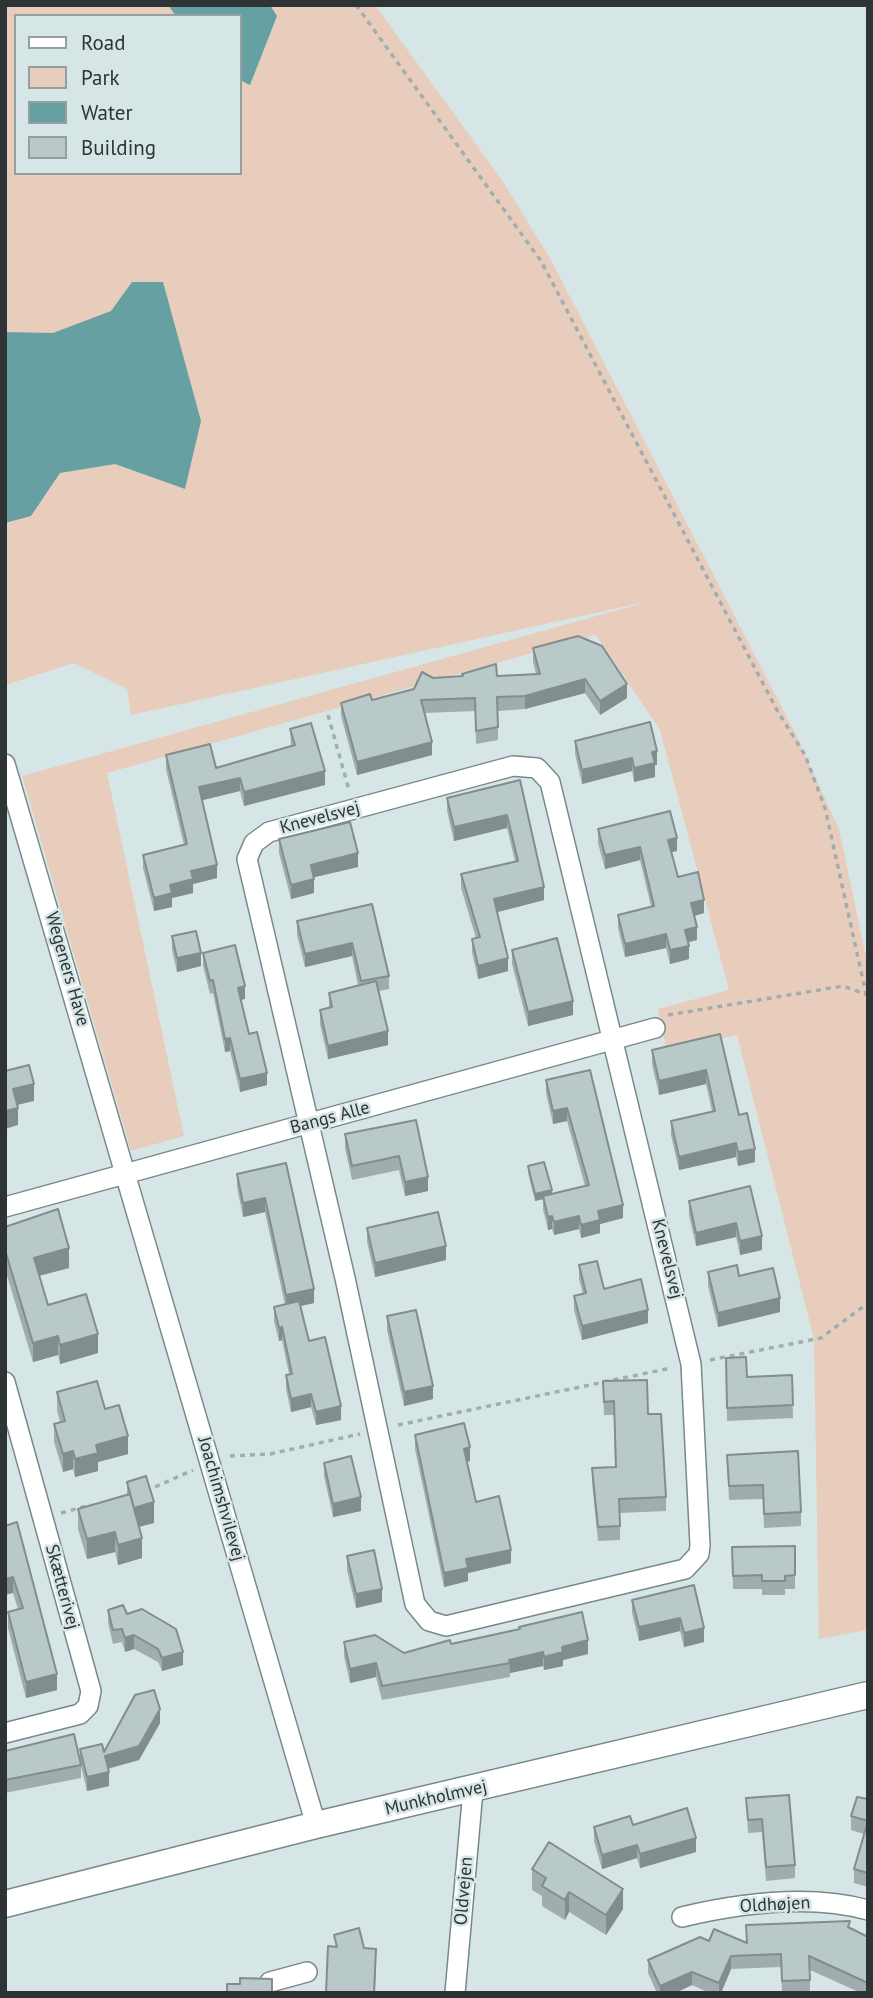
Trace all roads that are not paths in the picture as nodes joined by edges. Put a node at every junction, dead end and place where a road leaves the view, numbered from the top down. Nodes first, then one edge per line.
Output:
1 (5, 764) edge
2 (655, 1028) road end
3 (613, 1040) junction
4 (309, 1124) junction
5 (127, 1174) junction
6 (5, 1207) edge
7 (5, 1382) edge
8 (868, 1695) edge
9 (5, 1733) edge
10 (472, 1790) junction
11 (316, 1825) junction
12 (5, 1904) edge
13 (868, 1910) edge
14 (682, 1917) dead end
15 (297, 1980) edge
16 (270, 1982) edge
17 (455, 1993) edge

1 - 5 street, Wegeners Have
2 - 3 street, Bangs Alle
3 - 4 street, Bangs Alle
3 - 4 street, Knevelsvej
3 - 4 street, Knevelsvej
4 - 5 street, Bangs Alle
5 - 6 street, Bangs Alle
5 - 11 street, Joachimshvilevej
7 - 9 street, Skætterivej
8 - 10 street, Munkholmvej
10 - 11 street, Munkholmvej
10 - 17 street, Oldvejen
11 - 12 street, Munkholmvej
13 - 14 street, Oldhøjen
15 - 16 street

